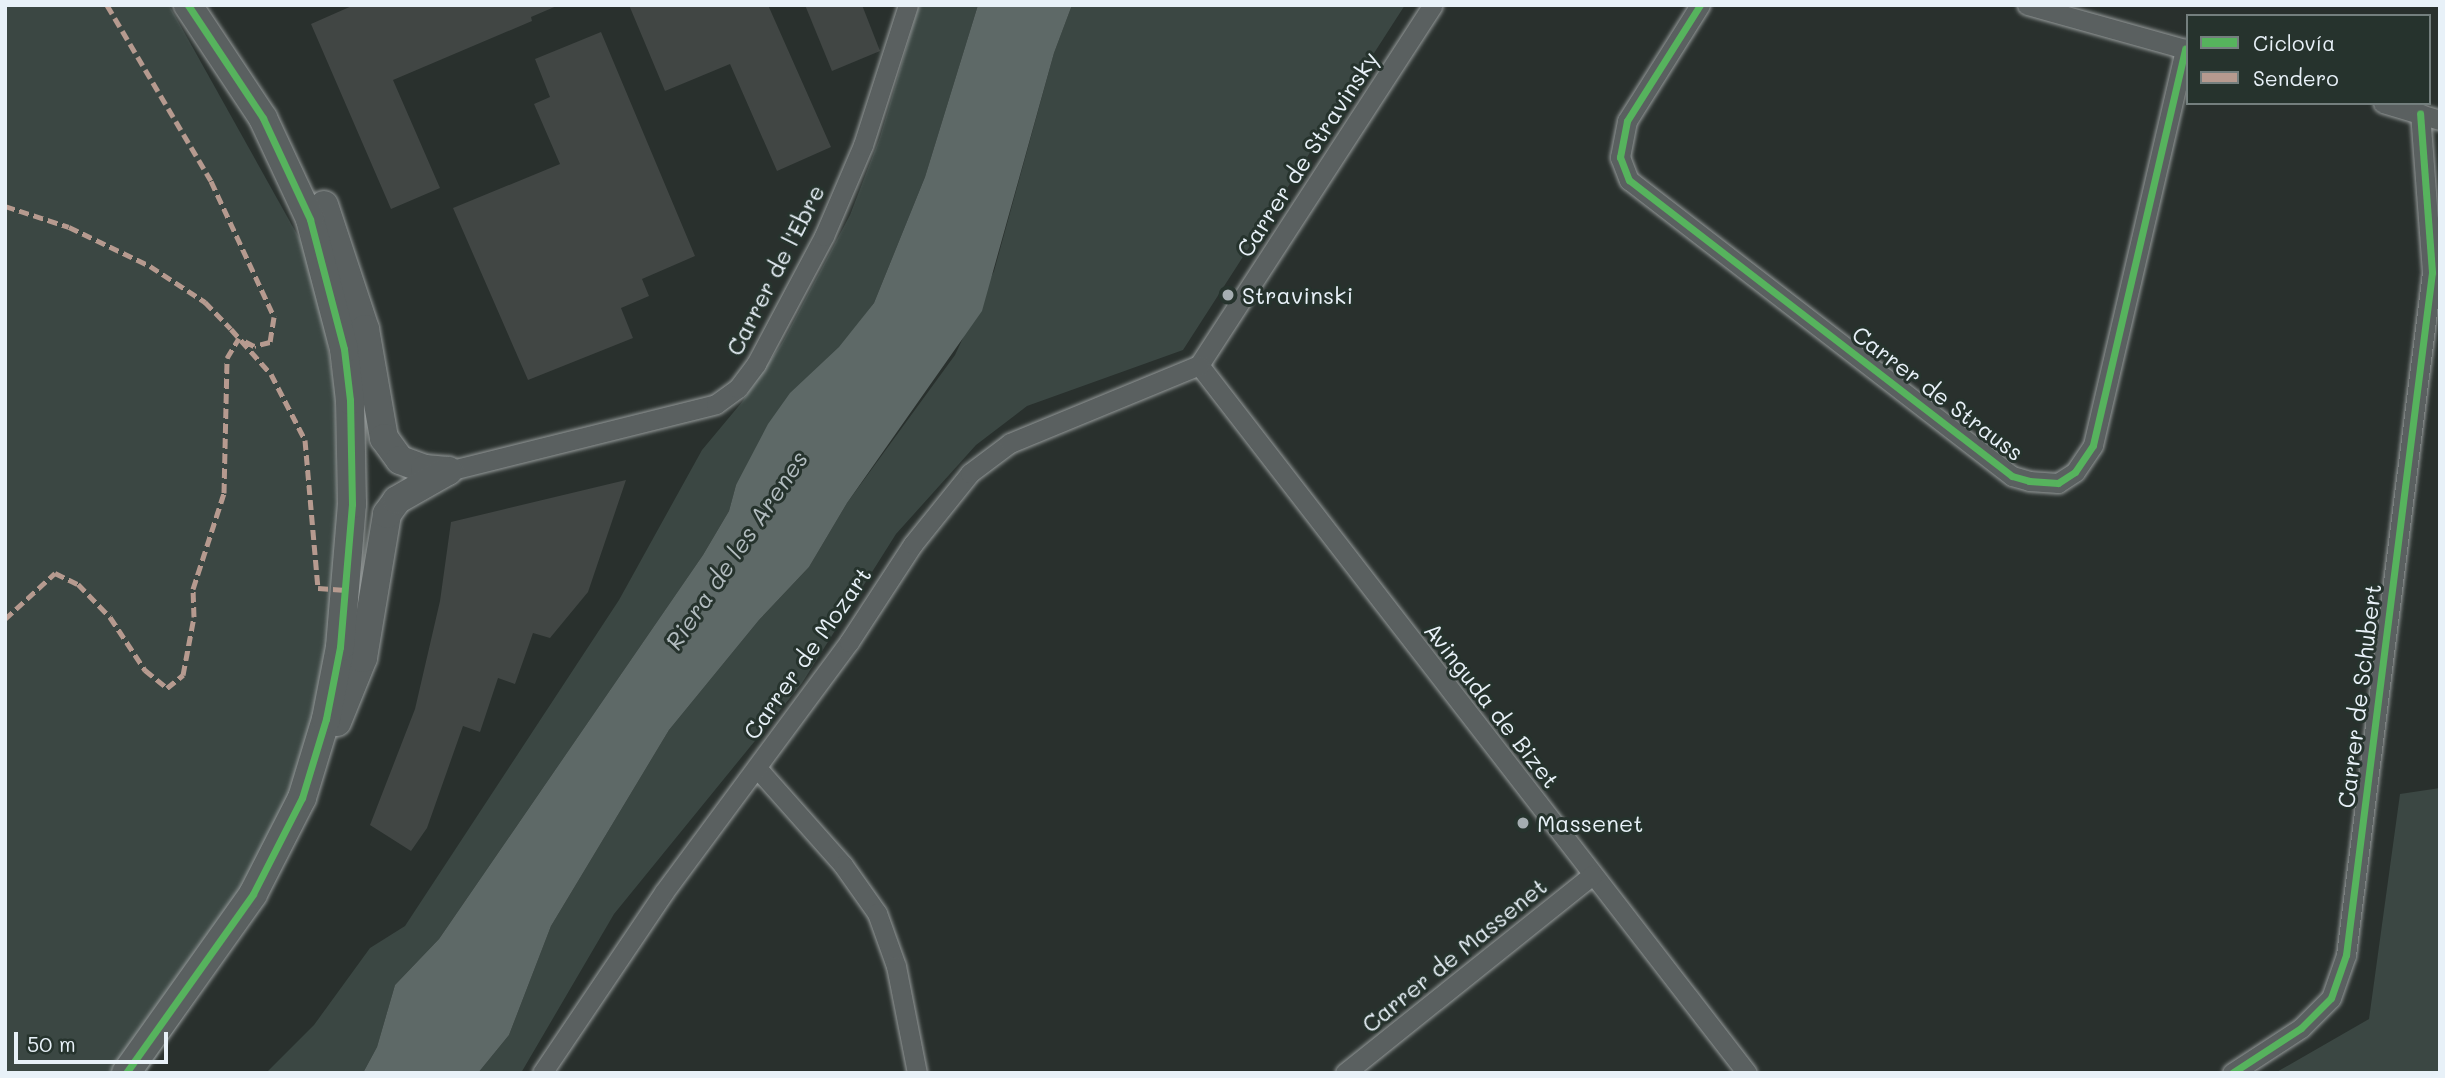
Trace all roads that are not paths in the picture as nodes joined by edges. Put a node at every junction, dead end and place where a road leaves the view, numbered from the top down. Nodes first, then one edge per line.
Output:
1 (188, 5) edge
2 (908, 5) edge
3 (1433, 5) edge
4 (1700, 5) edge
5 (2027, 5) edge
6 (2186, 49) edge
7 (244, 88) junction
8 (2390, 105) edge
9 (2420, 113) junction
10 (2440, 120) edge
11 (2440, 252) edge
12 (2432, 272) junction
13 (1199, 365) junction
14 (448, 471) junction
15 (757, 768) junction
16 (312, 770) junction
17 (1592, 875) junction
18 (126, 1073) edge
19 (542, 1073) edge
20 (917, 1073) edge
21 (1345, 1073) edge
22 (1747, 1073) edge
23 (2232, 1073) edge

1 - 7 main road
2 - 14 street, Carrer de l'Ebre
3 - 13 street, Carrer de Stravinsky
4 - 6 street, Carrer de Strauss
5 - 6 street
7 - 14 main road
7 - 16 main road
8 - 9 street
9 - 10 street
9 - 12 street, Carrer de Schubert
11 - 12 street, Carrer de Schubert
12 - 23 street, Carrer de Schubert
13 - 15 street, Carrer de Mozart
13 - 17 street, Avinguda de Bizet
14 - 16 main road
15 - 19 street, Carrer de Mozart
15 - 20 street
16 - 18 main road
17 - 21 street, Carrer de Massenet
17 - 22 street, Avinguda de Bizet

